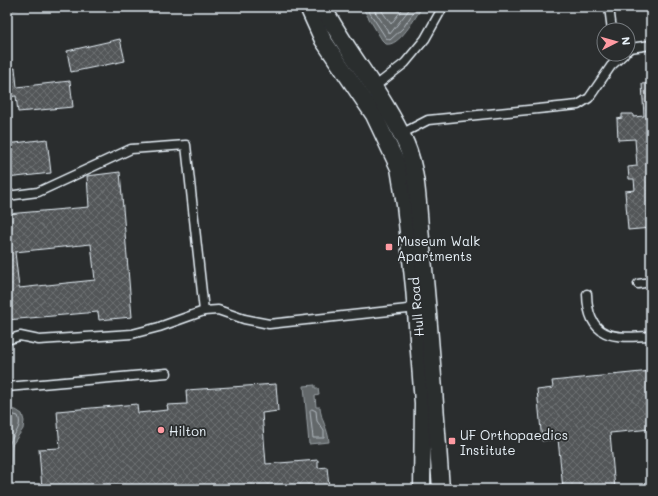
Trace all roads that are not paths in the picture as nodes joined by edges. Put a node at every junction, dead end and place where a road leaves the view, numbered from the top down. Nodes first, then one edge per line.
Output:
1 (308, 7) edge
2 (324, 7) edge
3 (443, 7) edge
4 (609, 7) edge
5 (611, 22) edge
6 (651, 46) edge
7 (636, 47) edge
8 (615, 62) edge
9 (374, 87) junction
10 (361, 97) junction
11 (394, 137) junction
12 (7, 196) edge
13 (651, 282) edge
14 (638, 284) dead end
15 (587, 294) dead end
16 (425, 308) junction
17 (204, 311) junction
18 (651, 336) edge
19 (7, 340) edge
20 (167, 373) dead end
21 (7, 387) edge
22 (422, 489) edge
23 (441, 489) edge

1 - 10 street, Hull Road
2 - 9 street, Hull Road
3 - 9 lane
4 - 5 lane
6 - 7 lane
8 - 11 lane
9 - 10 lane
9 - 11 street, Hull Road
10 - 11 street, Hull Road
11 - 16 street, Hull Road
12 - 17 lane
13 - 14 lane
15 - 18 lane
16 - 17 lane
16 - 22 street, Hull Road
16 - 23 street, Hull Road
17 - 19 lane
20 - 21 lane

